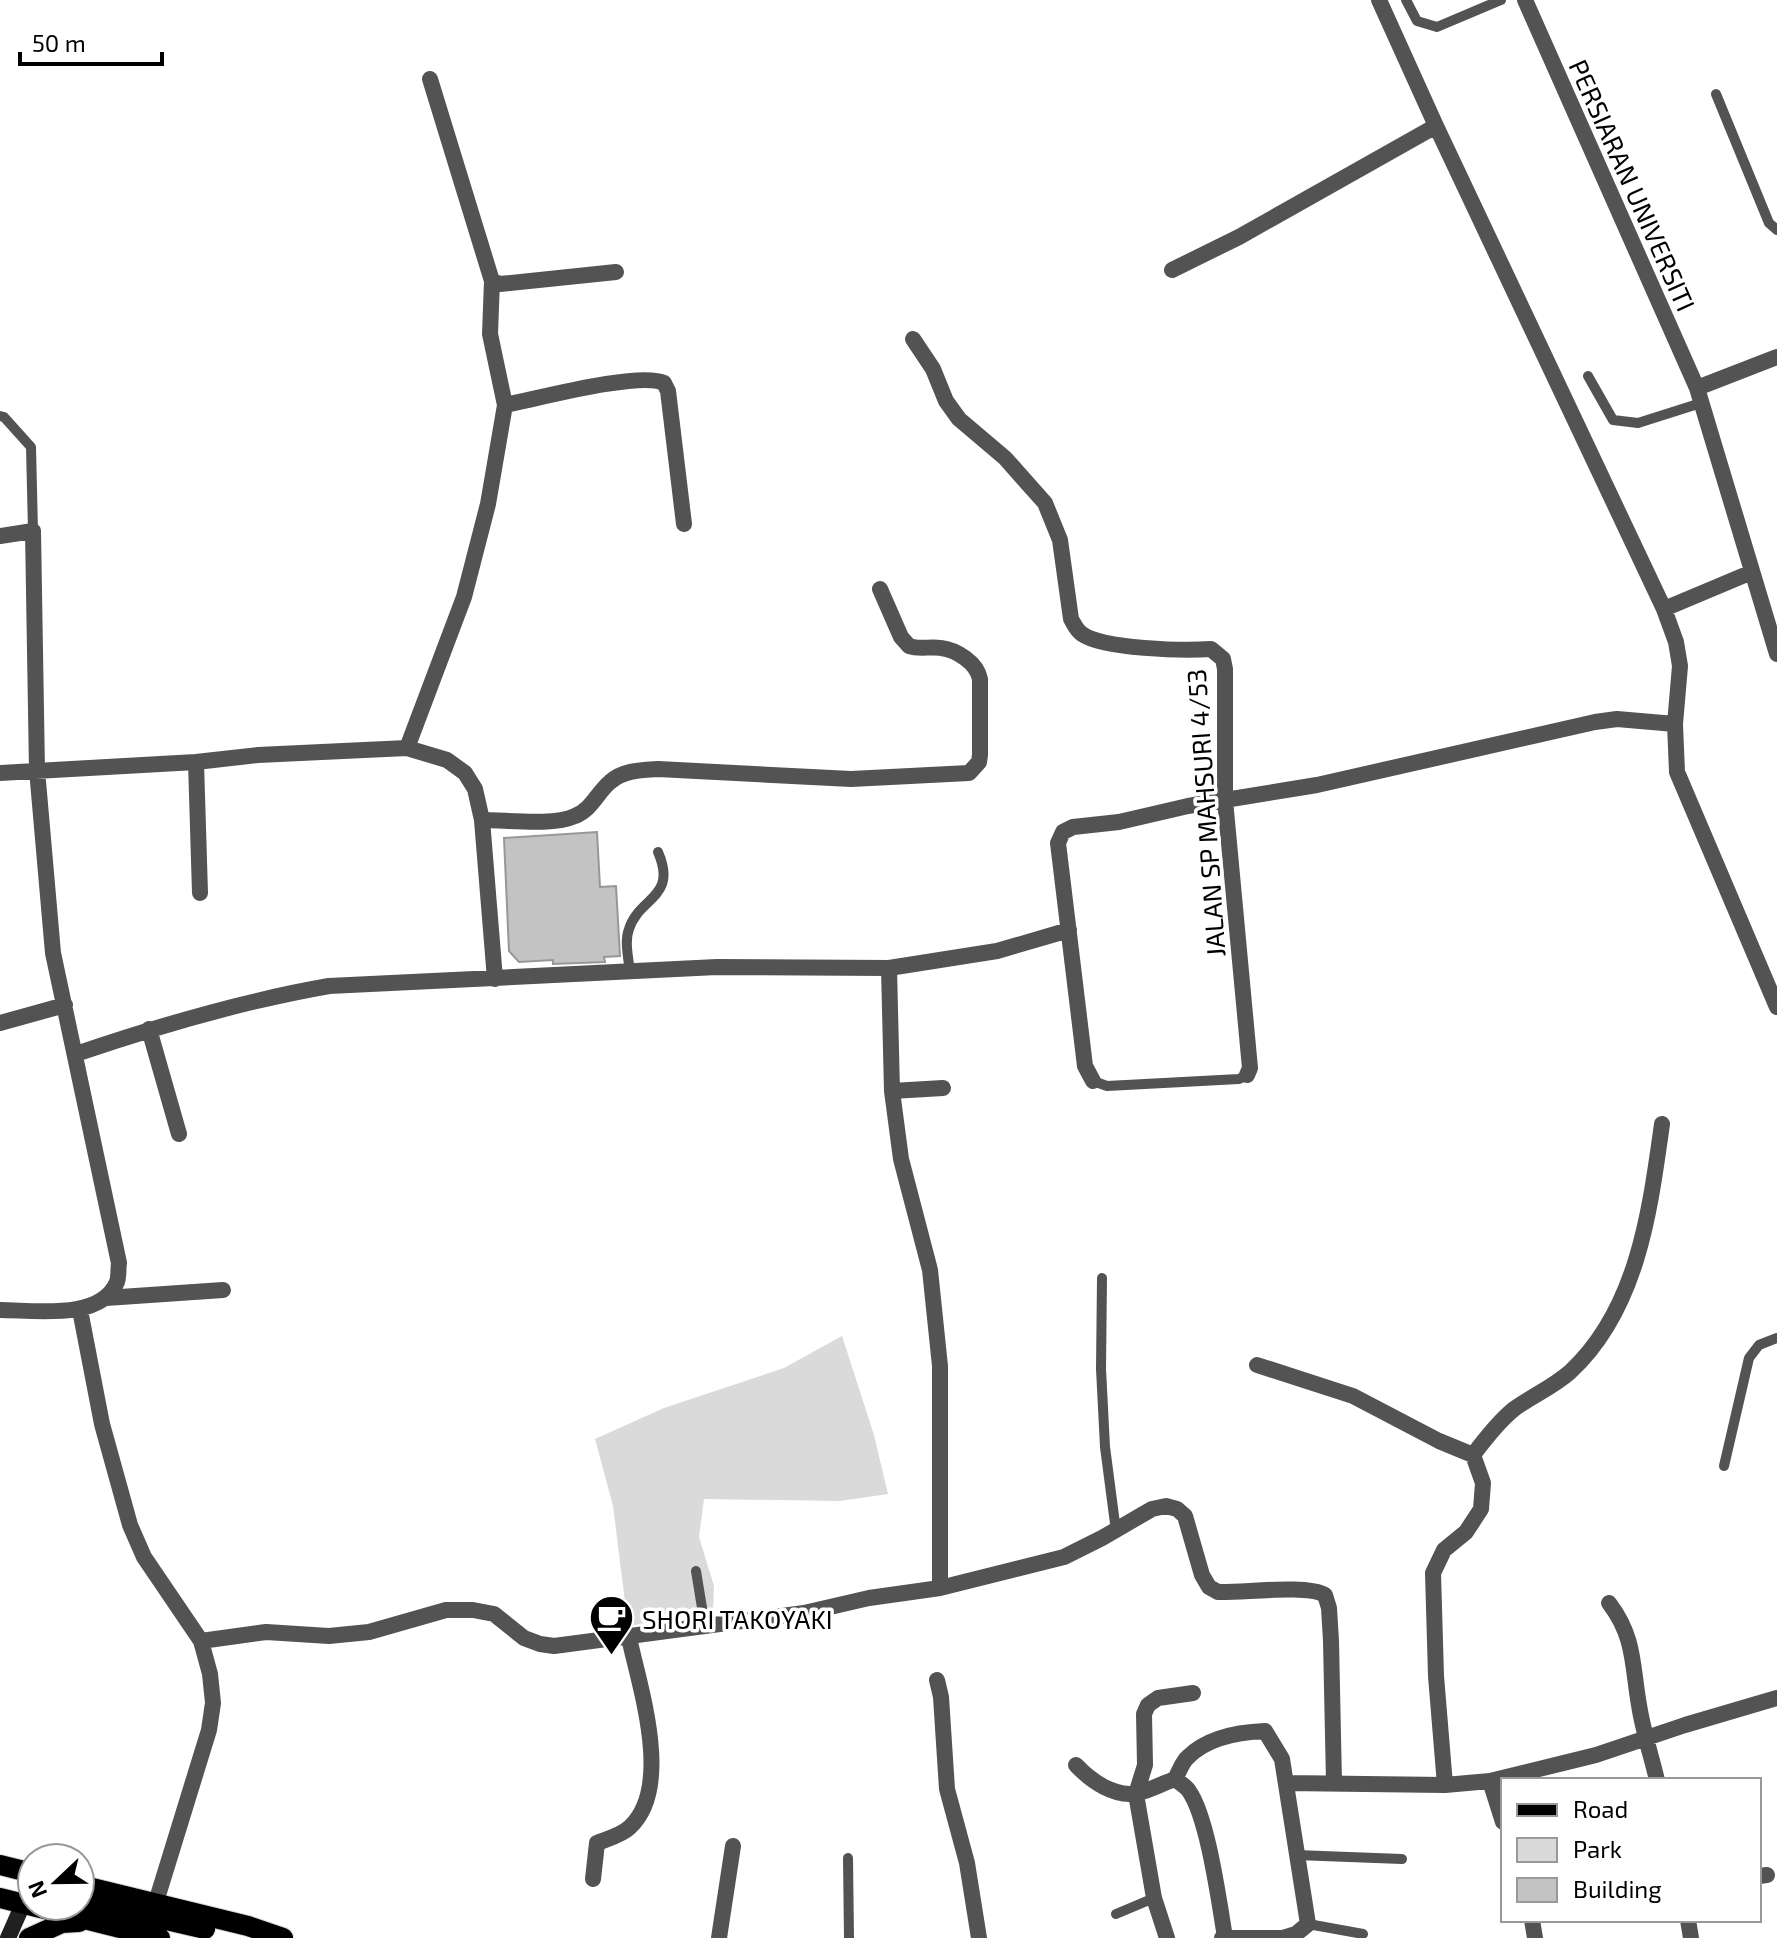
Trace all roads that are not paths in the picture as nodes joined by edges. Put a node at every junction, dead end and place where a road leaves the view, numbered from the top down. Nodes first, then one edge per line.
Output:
1 (1379, 0) edge
2 (1406, 0) edge
3 (1501, 0) edge
4 (1525, 0) edge
5 (430, 79) dead end
6 (1716, 94) dead end
7 (1436, 126) junction
8 (1777, 230) edge
9 (1172, 270) dead end
10 (616, 272) dead end
11 (492, 281) junction
12 (913, 339) dead end
13 (1777, 357) edge
14 (1588, 376) dead end
15 (1699, 396) junction
16 (505, 405) junction
17 (0, 416) edge
18 (684, 524) dead end
19 (33, 531) junction
20 (0, 536) edge
21 (1752, 572) junction
22 (880, 589) dead end
23 (1664, 609) junction
24 (1777, 654) edge
25 (1675, 724) junction
26 (407, 748) junction
27 (196, 762) junction
28 (37, 770) junction
29 (0, 773) edge
30 (1225, 800) junction
31 (482, 820) junction
32 (658, 852) dead end
33 (200, 893) dead end
34 (1069, 930) junction
35 (889, 968) junction
36 (630, 973) junction
37 (495, 979) junction
38 (65, 1005) junction
39 (1777, 1007) edge
40 (0, 1023) edge
41 (149, 1029) junction
42 (76, 1054) junction
43 (1247, 1075) joint
44 (1093, 1081) joint
45 (943, 1088) dead end
46 (892, 1091) junction
47 (1662, 1124) dead end
48 (179, 1134) dead end
49 (1102, 1278) dead end
50 (223, 1290) dead end
51 (106, 1298) junction
52 (0, 1310) edge
53 (80, 1310) junction
54 (1777, 1338) edge
55 (1257, 1365) dead end
56 (1473, 1455) junction
57 (1724, 1466) dead end
58 (1116, 1531) junction
59 (696, 1571) dead end
60 (940, 1588) junction
61 (1609, 1603) dead end
62 (705, 1626) junction
63 (629, 1638) junction
64 (201, 1641) junction
65 (937, 1680) dead end
66 (1193, 1693) dead end
67 (1777, 1698) edge
68 (1646, 1739) junction
69 (1076, 1765) dead end
70 (1501, 1778) edge
71 (1502, 1778) edge
72 (1656, 1778) edge
73 (1175, 1779) junction
74 (1490, 1781) junction
75 (1334, 1782) junction
76 (1286, 1783) junction
77 (1445, 1785) junction
78 (1136, 1794) junction
79 (1501, 1816) edge
80 (733, 1846) dead end
81 (1296, 1855) junction
82 (848, 1858) dead end
83 (1402, 1859) dead end
84 (593, 1879) dead end
85 (96, 1889) edge
86 (1154, 1898) junction
87 (156, 1902) junction
88 (96, 1904) edge
89 (1116, 1914) dead end
90 (96, 1922) edge
91 (99, 1923) junction
92 (1308, 1924) junction
93 (1363, 1934) dead end
94 (29, 1938) edge
95 (160, 1938) edge
96 (240, 1938) edge
97 (283, 1938) edge
98 (719, 1938) edge
99 (849, 1938) edge
100 (979, 1938) edge
101 (1167, 1938) edge
102 (1224, 1938) edge
103 (1282, 1938) edge

1 - 7 street
2 - 3 lane
4 - 15 street, PERSIARAN UNIVERSITI
5 - 11 street
6 - 8 lane
7 - 9 street
7 - 23 street
10 - 11 street
11 - 16 street
12 - 30 street, JALAN SP MAHSURI 4/53
13 - 15 street
14 - 15 lane
15 - 21 street, PERSIARAN UNIVERSITI
16 - 18 street
16 - 26 street
17 - 19 lane
19 - 20 street
19 - 28 street
21 - 23 street
21 - 24 street, PERSIARAN UNIVERSITI
22 - 31 street
23 - 25 street
25 - 30 street
25 - 39 street
26 - 27 street
26 - 31 street
27 - 28 street
27 - 33 street
28 - 29 street
28 - 38 street
30 - 34 street
30 - 43 street, JALAN SP MAHSURI 4/53
31 - 37 street
32 - 36 lane
34 - 35 street
34 - 44 street
35 - 36 street
35 - 46 street
36 - 37 street
37 - 41 street
38 - 40 street
38 - 42 street
41 - 42 street
41 - 48 street
42 - 51 street
43 - 44 lane
45 - 46 street
46 - 60 street
47 - 56 street
49 - 58 lane
50 - 51 street
51 - 53 street
52 - 53 street
53 - 64 street
54 - 57 lane
55 - 56 street
56 - 77 street
58 - 60 street
58 - 75 street
59 - 62 lane
60 - 62 street
61 - 68 street
62 - 63 street
63 - 64 street
63 - 84 street
64 - 87 street
65 - 100 street
66 - 78 street
67 - 68 street
68 - 71 street
68 - 72 street
69 - 78 street
70 - 74 street
73 - 76 street
73 - 78 street
73 - 102 street
74 - 77 street
74 - 79 street
75 - 76 street
75 - 77 street
76 - 81 street
78 - 86 street
80 - 98 street
81 - 83 lane
81 - 92 street
82 - 99 lane
85 - 87 main road
86 - 89 lane
86 - 101 street
87 - 97 main road
88 - 96 main road
90 - 91 main road
91 - 94 main road
91 - 95 main road
92 - 93 lane
92 - 103 street
102 - 103 street

